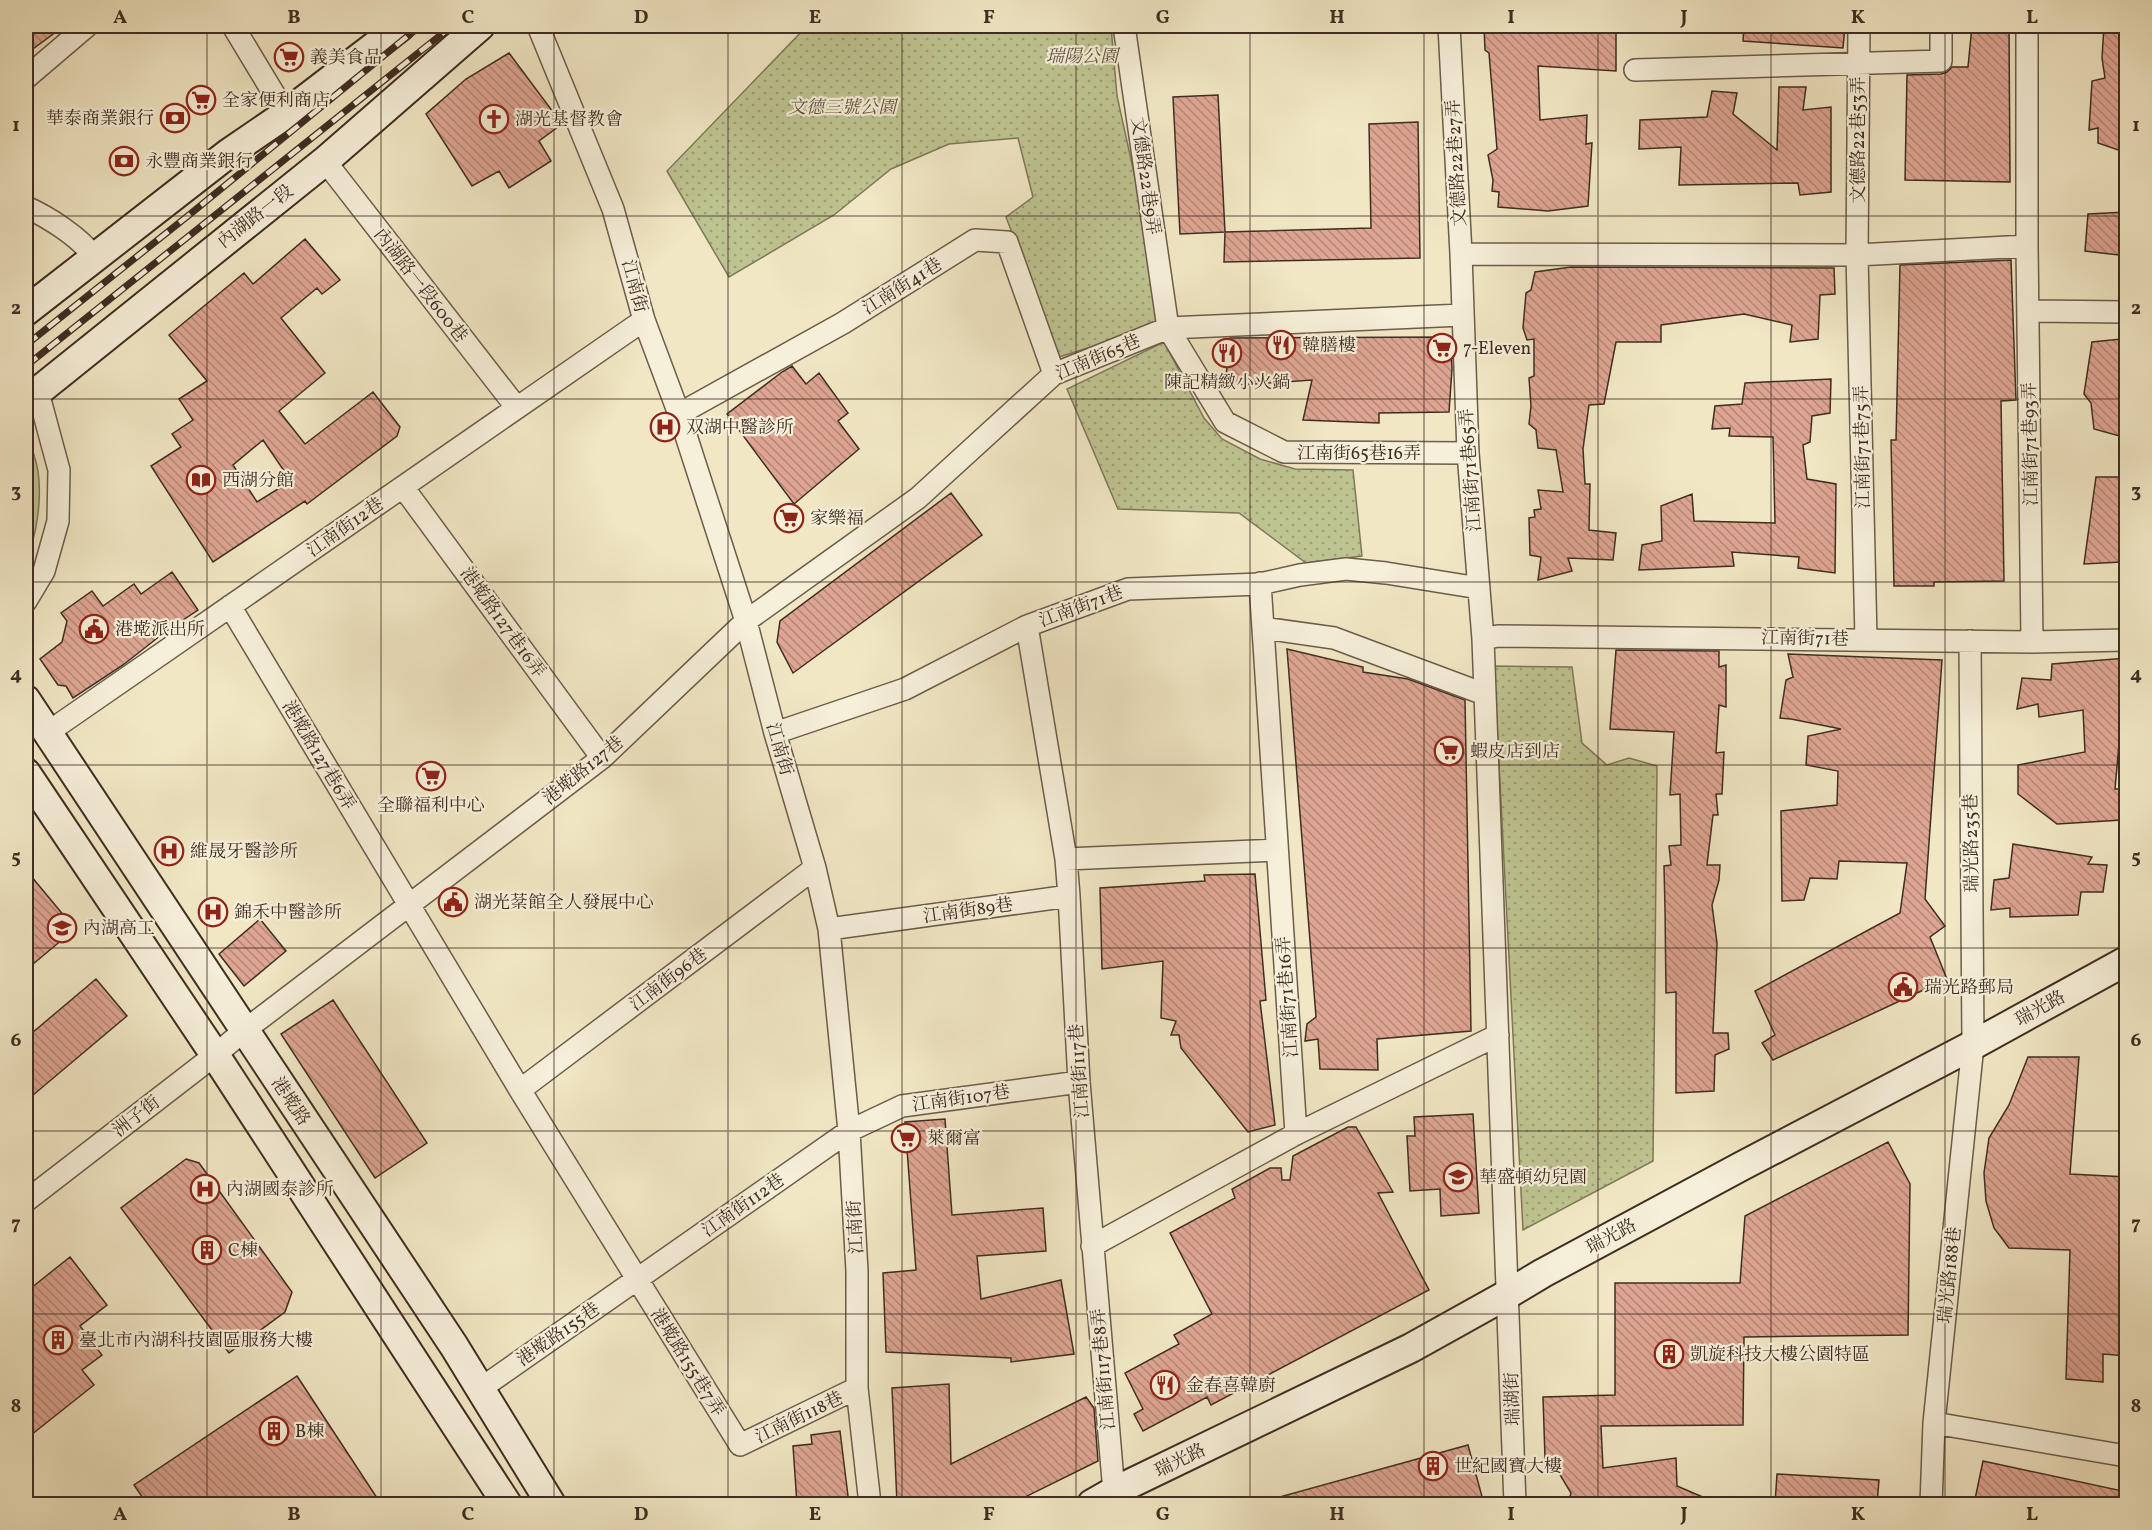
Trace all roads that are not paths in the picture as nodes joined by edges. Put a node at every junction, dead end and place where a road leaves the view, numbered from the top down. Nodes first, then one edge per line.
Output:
1 (87, 26) edge
2 (232, 26) edge
3 (401, 26) edge
4 (480, 26) edge
5 (538, 26) edge
6 (1124, 26) edge
7 (1449, 26) edge
8 (1859, 26) edge
9 (1941, 26) edge
10 (2027, 26) edge
11 (1858, 65) junction
12 (1635, 70) dead end
13 (27, 73) edge
14 (286, 114) junction
15 (325, 161) junction
16 (26, 207) edge
17 (2027, 246) junction
18 (1461, 254) junction
19 (1857, 255) junction
20 (94, 257) junction
21 (1462, 308) junction
22 (26, 311) edge
23 (2028, 311) junction
24 (2127, 312) edge
25 (644, 320) junction
26 (1168, 327) junction
27 (1054, 374) junction
28 (32, 397) edge
29 (517, 408) junction
30 (679, 414) junction
31 (1468, 453) junction
32 (403, 487) junction
33 (1260, 584) junction
34 (1479, 588) junction
35 (26, 602) edge
36 (230, 606) junction
37 (746, 621) junction
38 (1027, 626) junction
39 (1263, 628) junction
40 (1483, 639) junction
41 (1866, 639) junction
42 (2127, 640) edge
43 (1970, 641) junction
44 (2032, 642) junction
45 (1484, 694) junction
46 (26, 700) edge
47 (47, 733) junction
48 (775, 733) junction
49 (602, 758) junction
50 (26, 773) edge
51 (1277, 850) junction
52 (1066, 859) junction
53 (815, 868) junction
54 (1069, 897) junction
55 (408, 905) junction
56 (829, 929) junction
57 (2127, 961) edge
58 (245, 1030) junction
59 (1498, 1035) junction
60 (1973, 1045) junction
61 (215, 1055) junction
62 (1079, 1082) junction
63 (520, 1090) junction
64 (849, 1131) junction
65 (1296, 1134) junction
66 (26, 1201) edge
67 (1092, 1246) junction
68 (636, 1279) junction
69 (1508, 1294) junction
70 (857, 1388) junction
71 (480, 1389) junction
72 (1934, 1423) junction
73 (740, 1445) joint
74 (2127, 1456) edge
75 (1107, 1500) edge
76 (507, 1504) edge
77 (551, 1504) edge
78 (870, 1504) edge
79 (1515, 1504) edge
80 (1931, 1504) edge

1 - 13 street
2 - 14 street
3 - 14 street
4 - 15 street, 內湖路一段
5 - 25 street, 江南街
6 - 26 street, 文德路22巷9弄
7 - 18 street, 文德路22巷27弄
8 - 11 street, 文德路22巷53弄
9 - 11 street
10 - 17 street, 江南街71巷93弄
11 - 12 street
11 - 19 street, 文德路22巷53弄
14 - 20 street
15 - 28 street, 內湖路一段
15 - 29 street, 內湖路一段600巷
16 - 20 street
17 - 19 street
17 - 23 street, 江南街71巷93弄
18 - 19 street
18 - 21 street, 文德路22巷27弄
19 - 41 street, 江南街71巷75弄
20 - 22 street
21 - 26 street, 江南街65巷
21 - 31 street, 江南街71巷65弄
23 - 24 street
23 - 44 street, 江南街71巷93弄
25 - 29 street, 江南街12巷
25 - 30 street, 江南街
26 - 27 street, 江南街65巷
26 - 31 street, 江南街65巷16弄
27 - 30 street, 江南街41巷
27 - 37 street, 江南街65巷
28 - 35 street
29 - 32 street, 江南街12巷
30 - 37 street, 江南街
31 - 34 street, 江南街71巷65弄
32 - 36 street, 江南街12巷
32 - 49 street, 港墘路127巷16弄
33 - 34 street, 江南街71巷
33 - 38 street, 江南街71巷
33 - 39 street, 江南街71巷16弄
34 - 40 street, 江南街71巷65弄
36 - 47 street, 江南街12巷
36 - 55 street, 港墘路127巷6弄
37 - 48 street, 江南街
37 - 49 street, 港墘路127巷
38 - 48 street, 江南街71巷
38 - 52 street
39 - 45 street
39 - 51 street, 江南街71巷16弄
40 - 41 street, 江南街71巷
40 - 45 street
41 - 43 street, 江南街71巷
42 - 44 street, 江南街71巷
43 - 44 street, 江南街71巷
43 - 60 street, 瑞光路235巷
45 - 59 street
46 - 47 street, 港墘路
47 - 58 street, 港墘路
48 - 53 street, 江南街
49 - 55 street, 港墘路127巷
50 - 61 street
51 - 52 street
51 - 65 street, 江南街71巷16弄
52 - 54 street
53 - 56 street, 江南街
53 - 63 street, 江南街96巷
54 - 56 street, 江南街89巷
54 - 62 street, 江南街117巷
55 - 58 street, 港墘路127巷
55 - 63 street
56 - 64 street, 江南街
57 - 60 street, 瑞光路
58 - 61 street, 洲子街
58 - 71 street, 港墘路
59 - 65 street
59 - 69 street
60 - 69 street, 瑞光路
60 - 72 street, 瑞光路188巷
61 - 66 street, 洲子街
61 - 76 street
62 - 64 street, 江南街107巷
62 - 67 street, 江南街117巷
63 - 68 street
64 - 68 street, 江南街112巷
64 - 70 street, 江南街
65 - 67 street
67 - 75 street, 江南街117巷8弄
68 - 71 street, 港墘路155巷
68 - 73 street, 港墘路155巷7弄
69 - 75 street, 瑞光路
69 - 79 street, 瑞湖街
70 - 73 street, 江南街118巷
70 - 78 street, 江南街
71 - 77 street, 港墘路
72 - 74 street
72 - 80 street, 瑞光路188巷

